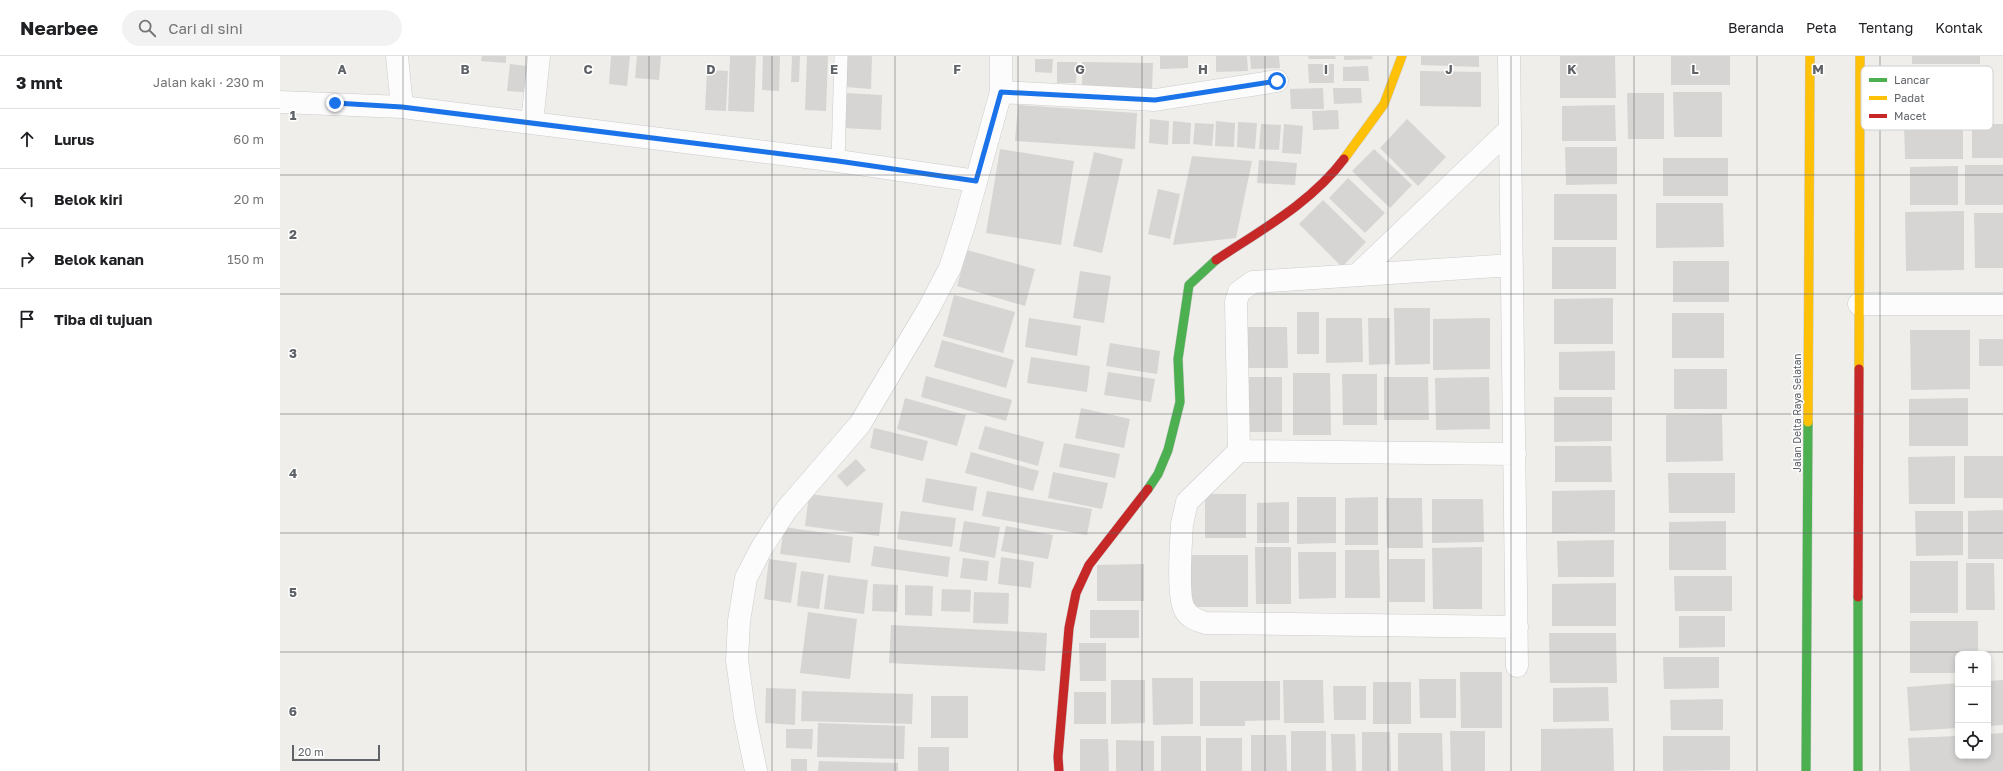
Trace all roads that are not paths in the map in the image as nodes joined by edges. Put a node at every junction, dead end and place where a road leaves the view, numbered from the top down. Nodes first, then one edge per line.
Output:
1 (398, 56) edge
2 (539, 56) edge
3 (841, 56) edge
4 (1001, 56) edge
5 (1402, 56) edge
6 (1509, 56) edge
7 (1810, 56) edge
8 (1860, 56) edge
9 (1277, 81) dead end
10 (1001, 92) junction
11 (280, 102) edge
12 (402, 107) junction
13 (532, 123) junction
14 (1510, 129) junction
15 (838, 161) junction
16 (976, 181) junction
17 (1512, 264) junction
18 (1359, 274) junction
19 (1859, 304) junction
20 (2003, 304) edge
21 (1238, 451) junction
22 (1515, 454) junction
23 (1517, 627) junction
24 (1517, 666) dead end
25 (756, 771) edge
26 (1059, 771) edge
27 (1806, 771) edge
28 (1858, 771) edge

1 - 12 street
2 - 13 street
3 - 15 lane
4 - 10 street
5 - 26 street
6 - 14 street
7 - 27 street, Jalan Delta Raya Selatan
8 - 19 street
9 - 10 street
10 - 16 street
11 - 12 street
12 - 13 street
13 - 15 street
14 - 17 street
14 - 18 street
15 - 16 street
16 - 25 street
17 - 18 street
17 - 22 street
18 - 21 street
19 - 20 street
19 - 28 street
21 - 22 street
21 - 23 street
22 - 23 street
23 - 24 street

